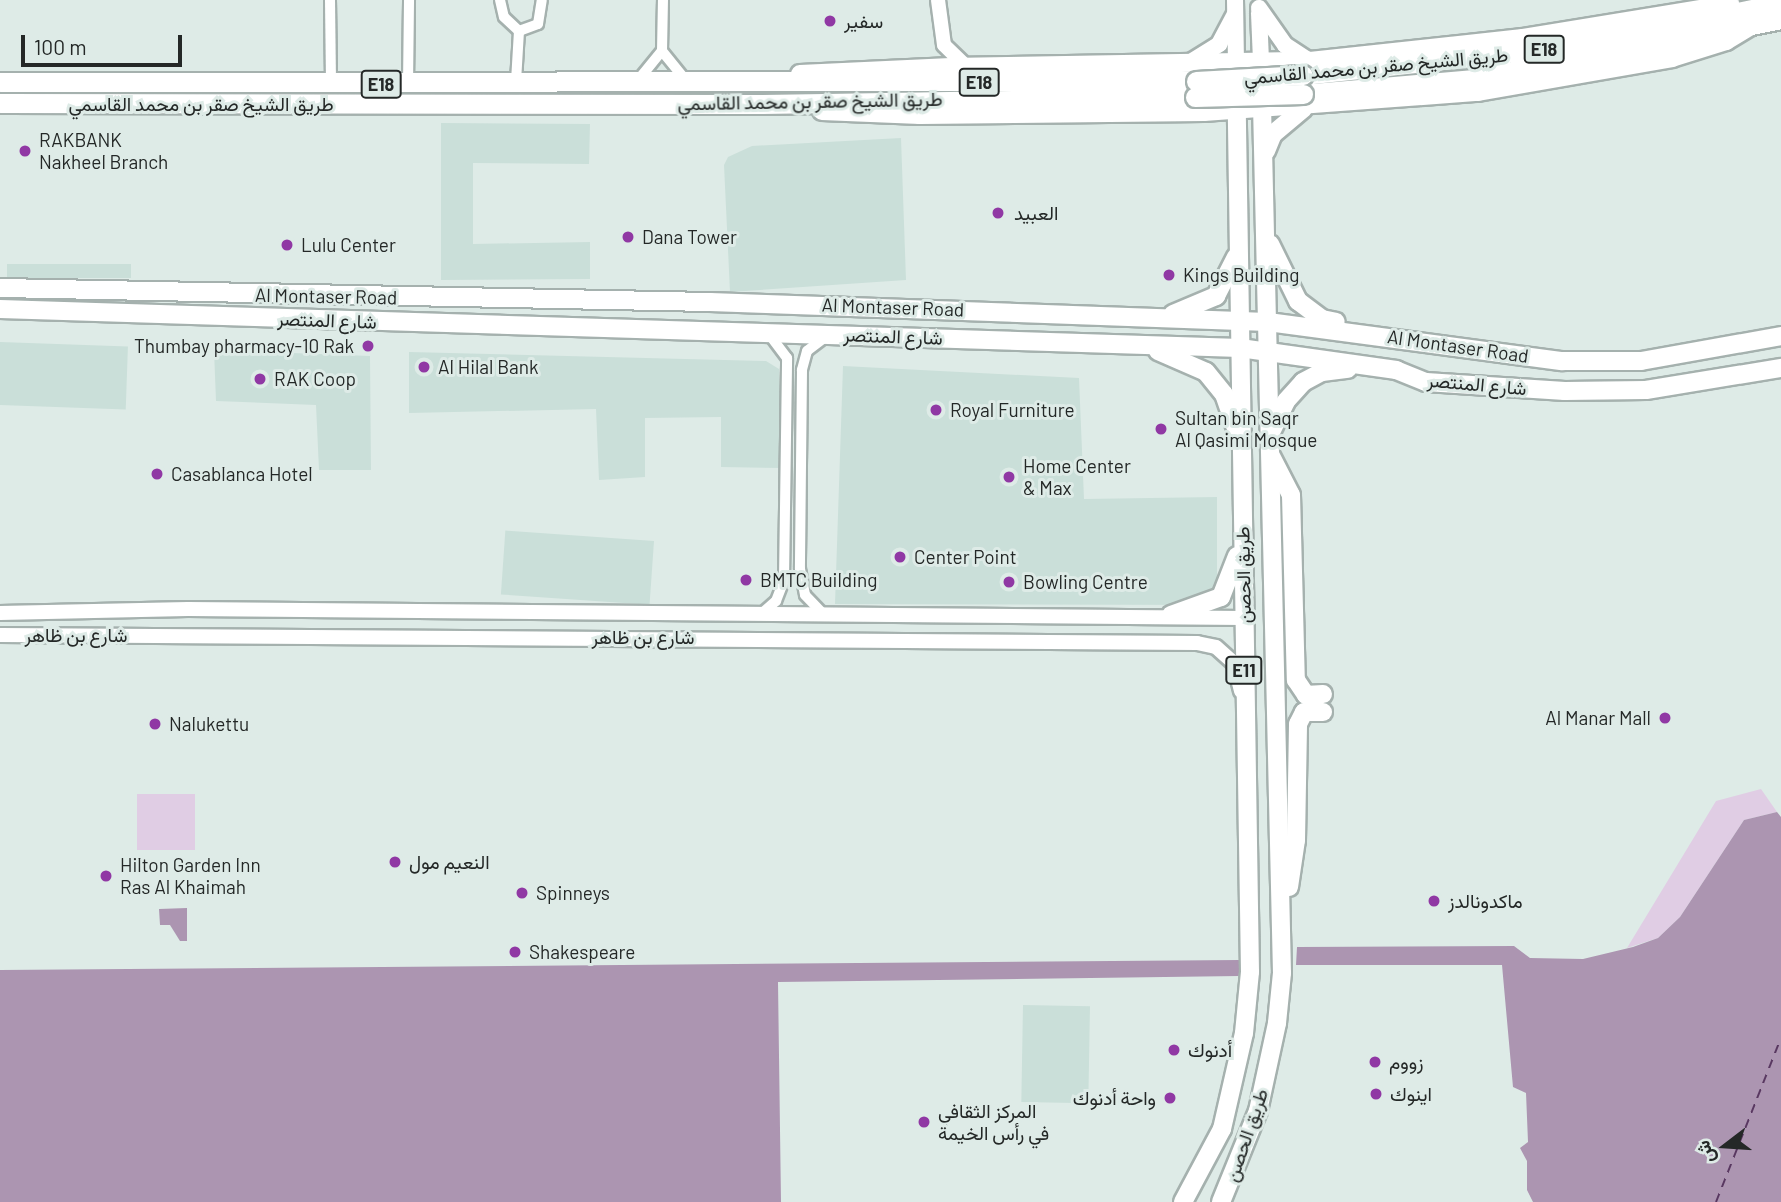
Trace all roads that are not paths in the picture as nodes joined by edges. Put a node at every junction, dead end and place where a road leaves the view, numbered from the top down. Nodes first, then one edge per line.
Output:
1 (330, 0) edge
2 (409, 0) edge
3 (500, 0) edge
4 (542, 0) edge
5 (663, 0) edge
6 (938, 0) edge
7 (1750, 0) edge
8 (1781, 3) edge
9 (1259, 4) edge
10 (1707, 4) edge
11 (1235, 7) edge
12 (1781, 19) edge
13 (519, 31) junction
14 (944, 45) junction
15 (662, 51) junction
16 (1261, 61) junction
17 (1236, 62) junction
18 (966, 66) junction
19 (929, 67) junction
20 (684, 78) junction
21 (763, 78) junction
22 (639, 79) junction
23 (0, 82) edge
24 (516, 82) junction
25 (331, 84) junction
26 (408, 84) junction
27 (1306, 84) junction
28 (1196, 88) junction
29 (0, 103) edge
30 (1262, 109) junction
31 (1237, 110) junction
32 (1237, 147) junction
33 (1264, 157) junction
34 (1265, 231) junction
35 (1239, 251) junction
36 (0, 288) edge
37 (0, 309) edge
38 (1162, 318) junction
39 (1240, 321) junction
40 (1268, 322) junction
41 (766, 332) junction
42 (833, 334) junction
43 (1781, 335) edge
44 (1397, 338) junction
45 (1141, 345) junction
46 (1240, 348) junction
47 (1268, 351) junction
48 (1698, 353) junction
49 (786, 365) junction
50 (1781, 368) edge
51 (802, 370) junction
52 (1396, 370) junction
53 (1646, 390) junction
54 (1269, 445) junction
55 (1241, 455) junction
56 (1242, 525) junction
57 (784, 580) junction
58 (801, 585) junction
59 (295, 611) junction
60 (1, 613) edge
61 (761, 614) junction
62 (962, 614) junction
63 (824, 615) junction
64 (1171, 615) junction
65 (1244, 618) junction
66 (0, 635) edge
67 (227, 636) junction
68 (920, 639) junction
69 (1245, 708) junction
70 (1280, 796) junction
71 (1282, 911) junction
72 (1183, 1202) edge
73 (1221, 1202) edge

1 - 25 street
2 - 26 street
3 - 13 street
4 - 13 street
5 - 15 street
6 - 14 street
7 - 10 main road
8 - 27 highway, طريق الشيخ صقر بن محمد القاسمي / E18
9 - 16 main road
9 - 27 main road
10 - 27 main road
11 - 17 main road
11 - 28 main road
12 - 27 highway, طريق الشيخ صقر بن محمد القاسمي / E18
13 - 24 street
14 - 18 street
14 - 19 street
15 - 20 street
15 - 22 street
16 - 17 main road
16 - 27 main road
16 - 30 main road, طريق الحصن / E11
17 - 28 main road
17 - 31 main road, طريق الحصن / E11
18 - 19 main road
18 - 28 main road
19 - 21 main road
20 - 21 highway, طريق الشيخ صقر بن محمد القاسمي / E18
20 - 22 highway, طريق الشيخ صقر بن محمد القاسمي / E18
21 - 28 highway, طريق الشيخ صقر بن محمد القاسمي / E18
22 - 24 highway, طريق الشيخ صقر بن محمد القاسمي / E18
23 - 25 highway, طريق الشيخ صقر بن محمد القاسمي / E18
24 - 26 highway, طريق الشيخ صقر بن محمد القاسمي / E18
25 - 26 highway, طريق الشيخ صقر بن محمد القاسمي / E18
27 - 28 highway, طريق الشيخ صقر بن محمد القاسمي / E18, bridge
27 - 30 main road
27 - 33 main road
28 - 29 highway, طريق الشيخ صقر بن محمد القاسمي / E18
28 - 31 main road
28 - 32 main road
30 - 31 main road
30 - 33 main road, طريق الحصن / E11
31 - 32 main road, طريق الحصن / E11
32 - 35 main road, طريق الحصن / E11
33 - 34 main road, طريق الحصن / E11
34 - 40 main road, طريق الحصن / E11
34 - 44 main road
35 - 38 main road
35 - 39 main road, طريق الحصن / E11
36 - 38 main road, Al Montaser Road
37 - 41 main road, شارع المنتصر
38 - 39 main road, Al Montaser Road
39 - 40 main road, Al Montaser Road
39 - 46 main road, طريق الحصن / E11
40 - 44 main road, Al Montaser Road
40 - 47 main road, طريق الحصن / E11
41 - 42 main road, شارع المنتصر
41 - 49 street
42 - 45 main road, شارع المنتصر
42 - 51 street
43 - 48 main road, Al Montaser Road
44 - 48 main road, Al Montaser Road
45 - 46 main road, شارع المنتصر
45 - 55 main road
46 - 47 main road, شارع المنتصر
46 - 55 main road, طريق الحصن / E11
47 - 52 main road, شارع المنتصر
47 - 54 main road, طريق الحصن / E11
48 - 53 main road
49 - 51 street
49 - 57 street
50 - 53 main road, شارع المنتصر
51 - 58 street
52 - 53 main road, شارع المنتصر
52 - 54 main road
54 - 70 main road, طريق الحصن / E11
54 - 71 main road
55 - 56 main road, طريق الحصن / E11
56 - 64 main road
56 - 65 main road, طريق الحصن / E11
57 - 58 street
57 - 61 street
58 - 63 street
59 - 60 street, شارع بن ظاهر
59 - 61 street, شارع بن ظاهر
59 - 67 street
61 - 63 street, شارع بن ظاهر
62 - 63 street, شارع بن ظاهر
62 - 64 street, شارع بن ظاهر
62 - 68 street
64 - 65 street, شارع بن ظاهر
65 - 69 main road, طريق الحصن / E11
65 - 70 main road
66 - 67 street, شارع بن ظاهر
67 - 68 street, شارع بن ظاهر
68 - 69 street, شارع بن ظاهر
69 - 72 main road, طريق الحصن / E11
70 - 71 main road, طريق الحصن / E11
71 - 73 main road, طريق الحصن / E11

